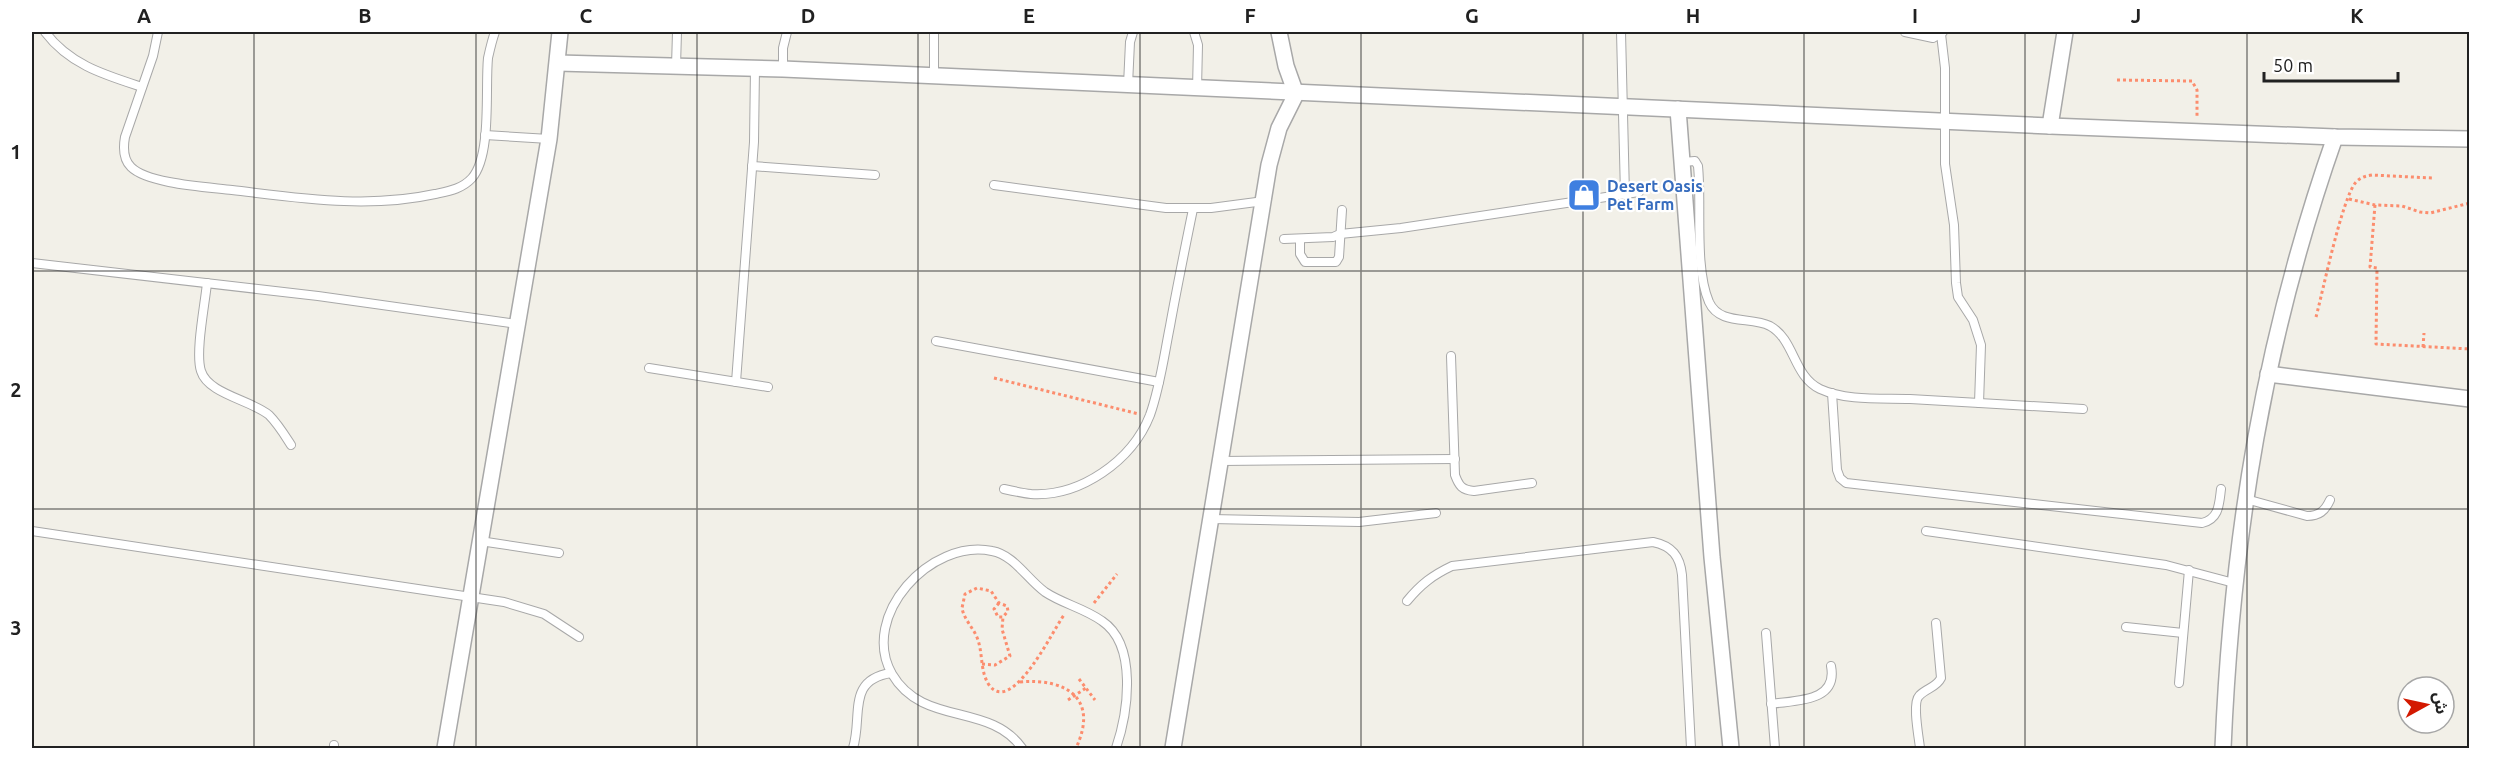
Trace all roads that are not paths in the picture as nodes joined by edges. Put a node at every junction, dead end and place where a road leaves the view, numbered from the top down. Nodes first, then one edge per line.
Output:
1 (45, 32) edge
2 (158, 32) edge
3 (495, 32) edge
4 (560, 32) edge
5 (677, 32) edge
6 (787, 32) edge
7 (934, 32) edge
8 (1132, 32) edge
9 (1194, 32) edge
10 (1279, 32) edge
11 (1621, 32) edge
12 (1905, 32) edge
13 (2065, 32) edge
14 (1942, 33) edge
15 (558, 63) junction
16 (676, 66) junction
17 (755, 68) junction
18 (783, 69) junction
19 (934, 76) junction
20 (1128, 85) junction
21 (142, 87) junction
22 (1197, 89) junction
23 (1296, 94) junction
24 (1622, 106) junction
25 (1678, 109) junction
26 (1946, 121) junction
27 (2050, 126) junction
28 (485, 135) junction
29 (2335, 137) junction
30 (549, 139) junction
31 (2469, 139) edge
32 (1682, 162) junction
33 (752, 166) junction
34 (875, 175) dead end
35 (994, 185) dead end
36 (1639, 192) dead end
37 (1625, 195) junction
38 (1264, 201) junction
39 (1193, 209) junction
40 (1342, 210) dead end
41 (1340, 234) junction
42 (1300, 238) junction
43 (1284, 239) dead end
44 (32, 263) edge
45 (207, 283) junction
46 (517, 324) junction
47 (936, 341) dead end
48 (1451, 356) dead end
49 (650, 368) dead end
50 (2268, 374) junction
51 (736, 382) junction
52 (1159, 382) junction
53 (768, 387) dead end
54 (1832, 393) junction
55 (2469, 399) edge
56 (1979, 403) junction
57 (2083, 409) dead end
58 (291, 445) dead end
59 (1455, 459) junction
60 (1221, 461) junction
61 (1532, 483) dead end
62 (1004, 489) dead end
63 (2221, 489) dead end
64 (2244, 499) junction
65 (2330, 500) dead end
66 (1436, 513) dead end
67 (1211, 519) junction
68 (32, 531) edge
69 (1926, 531) dead end
70 (480, 541) junction
71 (559, 553) dead end
72 (2189, 570) junction
73 (2234, 583) junction
74 (471, 596) junction
75 (1407, 601) dead end
76 (1936, 623) dead end
77 (2126, 627) dead end
78 (1766, 633) dead end
79 (2183, 633) junction
80 (579, 637) dead end
81 (1831, 666) dead end
82 (891, 673) junction
83 (2179, 683) dead end
84 (1771, 704) junction
85 (445, 748) edge
86 (854, 748) edge
87 (1022, 748) edge
88 (1116, 748) edge
89 (1173, 748) edge
90 (1690, 748) edge
91 (1731, 748) edge
92 (1775, 748) edge
93 (1920, 748) edge
94 (2223, 748) edge

1 - 21 lane
2 - 21 lane
3 - 28 lane
4 - 15 street
5 - 16 lane
6 - 18 lane
7 - 19 lane
8 - 20 lane
9 - 22 lane
10 - 23 street
11 - 24 lane
12 - 14 lane
13 - 27 street
14 - 26 lane
15 - 16 street
15 - 30 street
16 - 17 street
17 - 18 street
17 - 33 lane
18 - 19 street
19 - 20 street
20 - 22 street
21 - 28 lane
22 - 23 street
23 - 24 street
23 - 38 street
24 - 25 street
24 - 37 lane
25 - 26 street
25 - 32 street
26 - 27 street
26 - 56 lane
27 - 29 street
28 - 30 lane
29 - 31 street
29 - 50 street
30 - 46 street
32 - 54 lane
32 - 91 street
33 - 34 lane
33 - 51 lane
35 - 39 lane
36 - 37 lane
37 - 41 lane
38 - 39 lane
38 - 60 street
39 - 52 lane
40 - 41 lane
41 - 42 lane
41 - 42 lane
42 - 43 lane
44 - 45 lane
45 - 46 lane
45 - 58 lane
46 - 70 street
47 - 52 lane
48 - 59 lane
49 - 51 lane
50 - 55 street
50 - 64 street
51 - 53 lane
52 - 62 lane
54 - 56 lane
54 - 63 lane
56 - 57 lane
59 - 60 lane
59 - 61 lane
60 - 67 street
64 - 65 lane
64 - 73 street
66 - 67 lane
67 - 89 street
68 - 74 lane
69 - 72 lane
70 - 71 lane
70 - 74 street
72 - 73 lane
72 - 79 lane
73 - 94 street
74 - 80 lane
74 - 85 street
75 - 90 lane
76 - 93 lane
77 - 79 lane
78 - 84 lane
79 - 83 lane
81 - 84 lane
82 - 86 lane
82 - 87 lane
82 - 88 lane
84 - 92 lane

